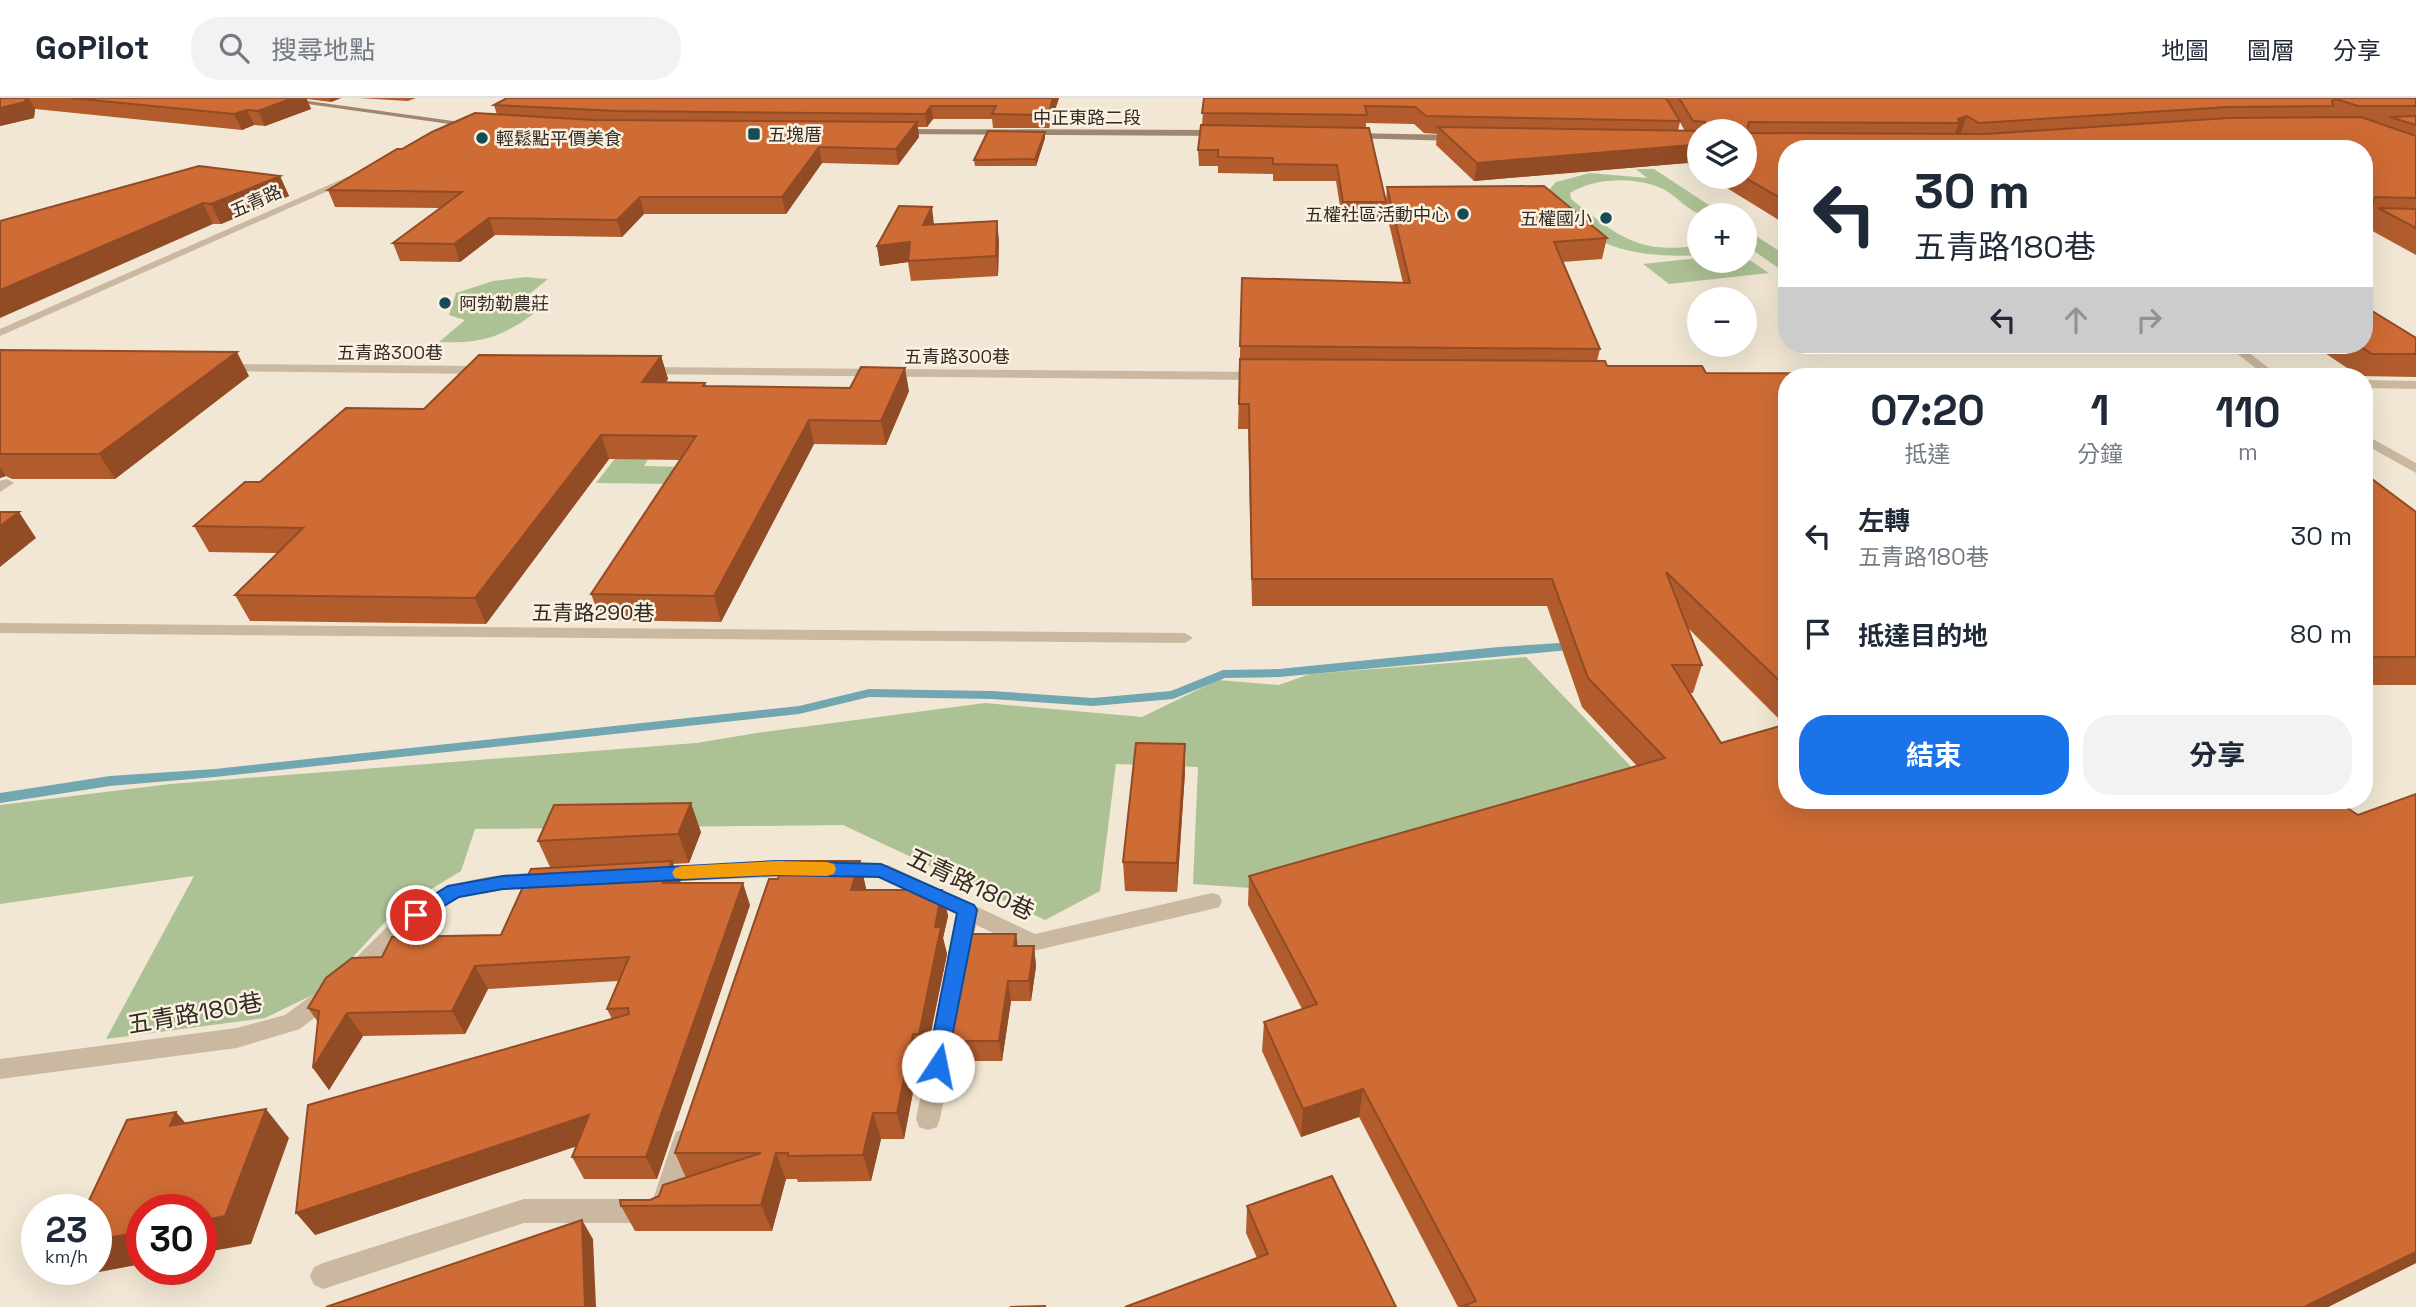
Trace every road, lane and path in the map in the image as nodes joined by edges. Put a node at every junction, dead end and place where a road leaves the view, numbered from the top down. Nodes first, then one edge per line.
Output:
1 (269, 98) edge
2 (319, 98) edge
3 (475, 125) junction
4 (886, 128) edge
5 (1233, 130) edge
6 (1345, 130) edge
7 (450, 136) edge
8 (1332, 136) edge
9 (373, 169) edge
10 (2373, 222) edge
11 (2416, 223) edge
12 (0, 333) edge
13 (2244, 354) edge
14 (204, 368) edge
15 (2262, 368) edge
16 (496, 370) edge
17 (629, 371) edge
18 (1270, 376) edge
19 (2373, 384) edge
20 (2416, 385) edge
21 (2373, 443) edge
22 (2416, 469) edge
23 (0, 628) edge
24 (1185, 638) dead end
25 (776, 868) junction
26 (635, 875) edge
27 (569, 879) edge
28 (768, 894) edge
29 (1212, 901) dead end
30 (968, 910) junction
31 (0, 1069) edge
32 (693, 1119) edge
33 (928, 1119) dead end
34 (323, 1276) dead end

1 - 3 main road
2 - 3 main road
3 - 7 street
4 - 5 main road, 中正東路二段
6 - 8 main road
9 - 12 street, 五青路
10 - 11 street
13 - 15 street
14 - 16 street, 五青路300巷
17 - 18 street, 五青路300巷
19 - 20 street
21 - 22 street
23 - 24 street, 五青路290巷
25 - 26 street, 五青路180巷
25 - 28 street
25 - 30 street, 五青路180巷
27 - 31 street, 五青路180巷
29 - 30 street, 五青路180巷
30 - 33 street
32 - 34 street

